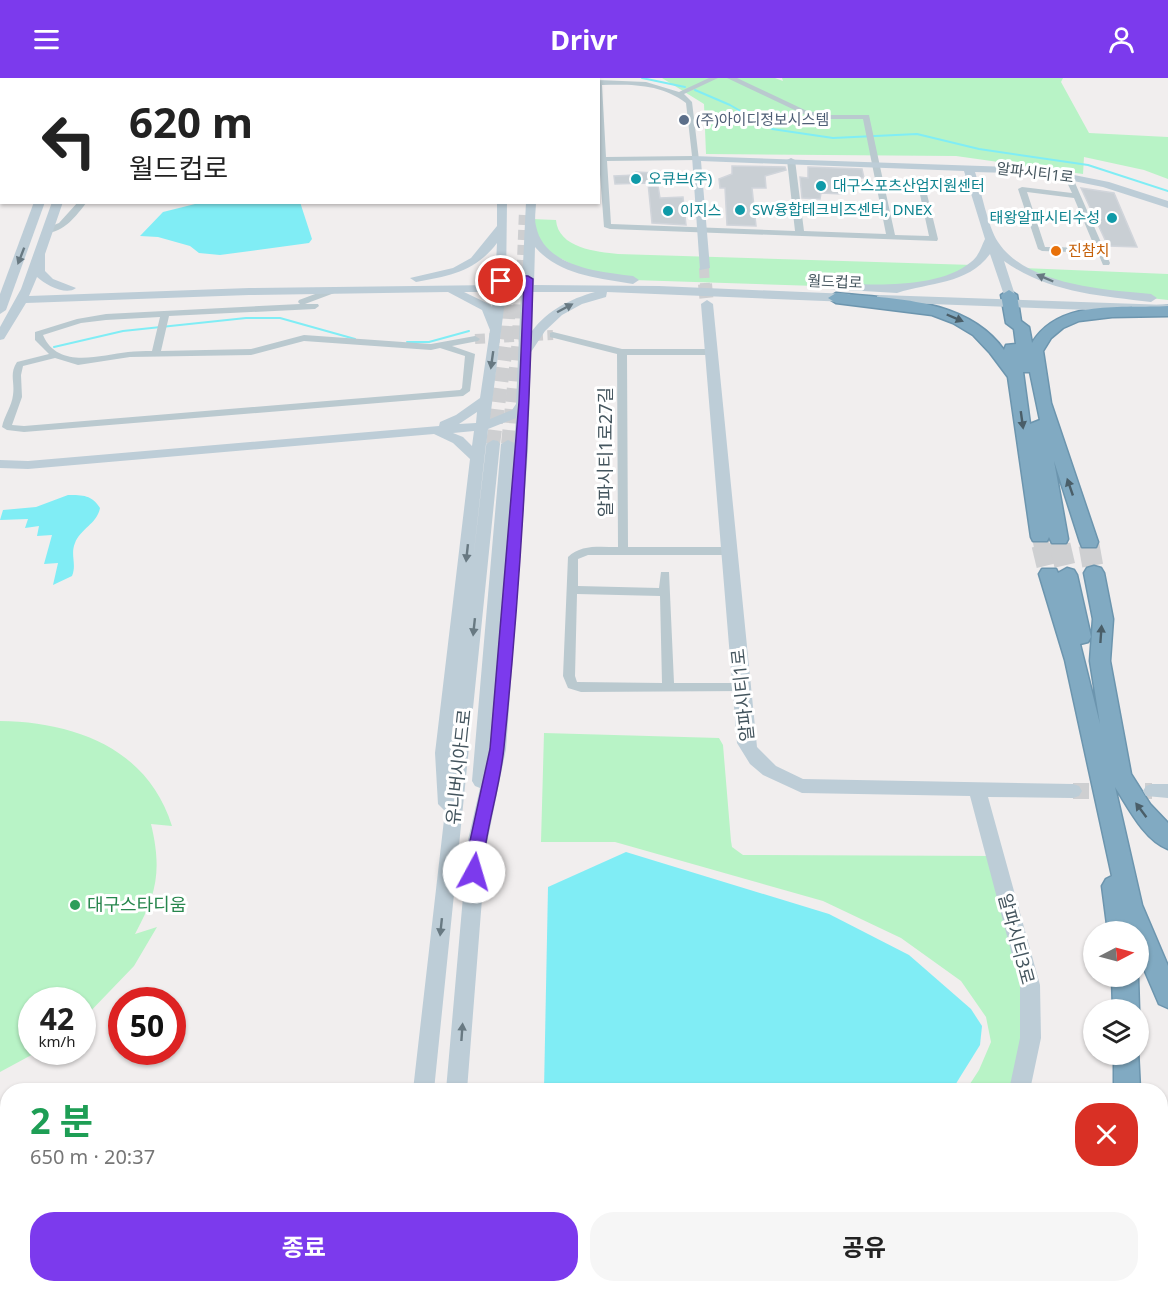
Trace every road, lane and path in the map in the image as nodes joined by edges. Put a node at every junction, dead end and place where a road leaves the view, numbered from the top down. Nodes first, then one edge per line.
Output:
1 (715, 78) edge
2 (730, 78) edge
3 (600, 81) edge
4 (679, 94) junction
5 (600, 112) edge
6 (696, 158) junction
7 (603, 159) junction
8 (743, 159) junction
9 (791, 160) junction
10 (874, 163) junction
11 (968, 167) junction
12 (1068, 176) junction
13 (698, 178) junction
14 (880, 187) junction
15 (1077, 196) junction
16 (39, 204) edge
17 (57, 204) edge
18 (502, 204) edge
19 (82, 205) edge
20 (1168, 205) edge
21 (521, 206) edge
22 (531, 226) junction
23 (502, 228) junction
24 (47, 231) junction
25 (702, 232) junction
26 (800, 234) junction
27 (891, 237) junction
28 (990, 240) junction
29 (42, 244) junction
30 (1101, 250) junction
31 (502, 257) junction
32 (530, 257) junction
33 (1106, 262) dead end
34 (704, 267) tunnel mouth
35 (416, 278) junction
36 (501, 283) junction
37 (528, 283) junction
38 (634, 284) junction
39 (434, 288) junction
40 (878, 288) junction
41 (323, 291) junction
42 (68, 293) junction
43 (22, 295) junction
44 (836, 298) junction
45 (1010, 299) junction
46 (707, 304) tunnel mouth
47 (1167, 305) edge
48 (315, 306) dead end
49 (0, 310) edge
50 (246, 310) junction
51 (497, 315) junction
52 (526, 315) junction
53 (1014, 323) junction
54 (163, 324) junction
55 (9, 325) junction
56 (496, 333) junction
57 (553, 335) tunnel mouth
58 (0, 336) edge
59 (475, 339) tunnel mouth
60 (444, 346) junction
61 (526, 350) junction
62 (622, 352) junction
63 (711, 352) junction
64 (156, 353) junction
65 (55, 356) junction
66 (1016, 380) junction
67 (487, 399) junction
68 (524, 402) junction
69 (483, 426) junction
70 (433, 430) junction
71 (477, 458) junction
72 (0, 464) edge
73 (1040, 537) tunnel mouth
74 (1059, 539) tunnel mouth
75 (1089, 542) tunnel mouth
76 (623, 551) junction
77 (729, 551) junction
78 (1094, 573) tunnel mouth
79 (665, 575) dead end
80 (1058, 575) tunnel mouth
81 (572, 590) junction
82 (665, 592) junction
83 (668, 687) junction
84 (742, 688) junction
85 (1097, 712) junction
86 (1107, 774) junction
87 (977, 789) junction
88 (1073, 791) tunnel mouth
89 (1168, 839) edge
90 (450, 848) junction
91 (476, 850) junction
92 (1119, 921) edge
93 (1168, 964) edge
94 (1168, 996) edge
95 (1127, 1065) edge
96 (425, 1083) edge
97 (458, 1083) edge
98 (1022, 1083) edge
99 (1127, 1083) edge

1 - 4 street
2 - 10 street
3 - 4 street
4 - 6 street
5 - 7 street
6 - 7 street
6 - 8 main road, 알파시티1로
6 - 13 main road
7 - 25 street
8 - 9 main road, 알파시티1로
8 - 13 main road
9 - 10 main road, 알파시티1로
9 - 26 street
10 - 11 main road, 알파시티1로
10 - 14 street
11 - 12 main road, 알파시티1로
11 - 28 main road
12 - 15 street
12 - 20 main road, 알파시티1로
13 - 25 main road
14 - 27 street
14 - 27 street
15 - 30 street
15 - 30 street
16 -> 49 main road
17 - 24 main road
18 - 23 main road
19 - 24 street
21 - 22 main road
22 - 32 main road
22 - 38 main road
23 - 31 main road
23 - 35 main road
24 - 29 main road
25 - 26 street
25 - 34 main road
26 - 27 street
28 - 40 main road
28 - 45 main road
47 -> 28 main road
29 - 42 main road
29 - 43 main road
30 - 33 street
31 - 32 main road
31 - 36 main road
32 - 37 main road
35 - 36 main road
35 - 42 main road
36 - 37 main road, 월드컵로
36 - 39 main road
36 - 51 main road
37 - 38 main road, 월드컵로
37 - 52 main road
38 - 40 main road, 월드컵로
38 - 44 main road, 월드컵로
61 -> 38 main road
39 - 41 main road
39 - 56 main road
40 - 45 main road, 월드컵로
41 - 42 main road
41 - 50 street
42 - 43 main road
42 - 55 main road
43 - 55 main road
44 - 45 main road, 월드컵로
44 -> 66 highway
45 - 47 main road, 월드컵로
45 - 53 highway
46 - 63 main road, 알파시티1로
75 -> 47 highway
48 - 50 street
50 - 54 street
51 - 52 main road
51 - 56 main road
52 - 61 main road
53 - 66 highway
53 - 74 highway
54 - 64 street
54 - 65 street
55 - 58 main road
56 -> 67 main road
57 - 62 street
59 - 60 street
60 - 64 street
60 - 65 street
61 - 68 main road
62 - 63 street
62 - 76 street, 알파시티1로27길
63 - 77 main road, 알파시티1로
64 - 65 street
66 -> 73 highway
67 - 69 main road
67 - 70 main road
68 - 69 main road
68 - 91 main road
69 - 70 main road
69 - 71 main road
70 - 71 main road
70 - 72 main road
71 -> 90 main road
76 - 77 street
76 - 81 street
77 - 84 main road, 알파시티1로
85 -> 78 highway
79 - 82 street
80 - 85 highway
81 - 82 street
81 - 83 street
82 - 83 street
83 - 84 street
84 - 87 main road, 알파시티1로
85 - 86 highway
89 -> 86 highway
86 - 92 highway
86 - 93 highway
86 - 94 highway
87 - 88 main road, 알파시티1로
87 - 98 main road, 알파시티3로
91 -> 90 main road, 유니버시아드로
90 -> 96 main road, 유니버시아드로
97 -> 91 main road, 유니버시아드로
95 - 99 highway

